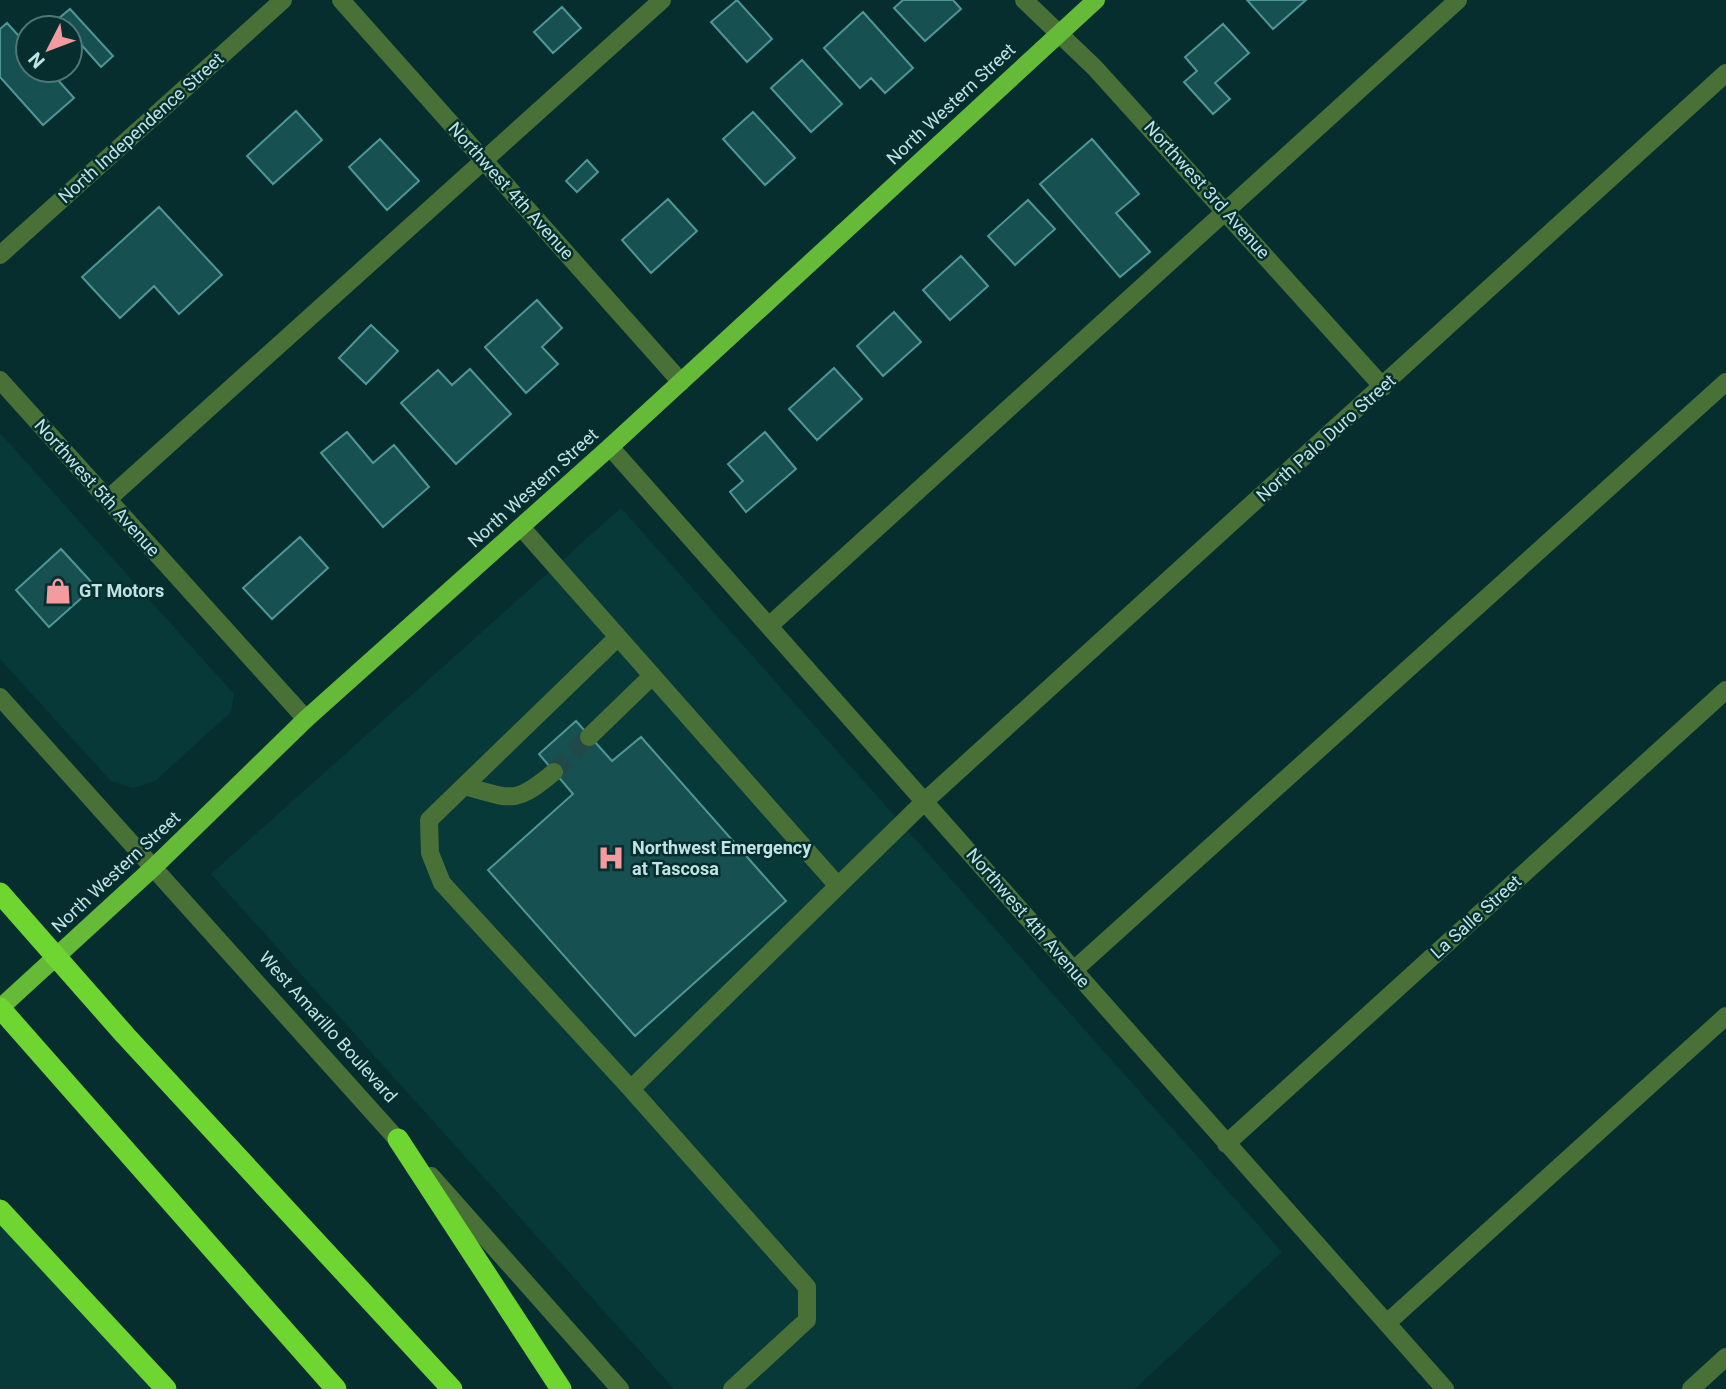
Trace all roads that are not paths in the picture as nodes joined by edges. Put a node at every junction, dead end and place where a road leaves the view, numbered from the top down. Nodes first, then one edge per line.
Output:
1 (283, 0) edge
2 (341, 0) edge
3 (662, 0) edge
4 (1024, 0) edge
5 (1096, 0) edge
6 (1458, 0) edge
7 (1059, 33) junction
8 (1726, 73) edge
9 (484, 161) junction
10 (1227, 211) junction
11 (0, 256) edge
12 (0, 380) edge
13 (681, 382) junction
14 (1726, 382) edge
15 (1383, 387) junction
16 (610, 447) junction
17 (108, 499) junction
18 (521, 527) junction
19 (769, 626) junction
20 (618, 637) junction
21 (652, 676) junction
22 (1726, 690) edge
23 (0, 697) edge
24 (306, 719) junction
25 (589, 737) tunnel mouth
26 (554, 772) tunnel mouth
27 (465, 786) junction
28 (925, 801) junction
29 (154, 867) junction
30 (838, 886) junction
31 (0, 893) edge
32 (1074, 970) junction
33 (0, 1008) edge
34 (1726, 1016) edge
35 (631, 1089) junction
36 (398, 1139) junction
37 (1226, 1144) junction
38 (0, 1210) edge
39 (1387, 1323) junction
40 (1726, 1357) edge
41 (166, 1389) edge
42 (336, 1389) edge
43 (452, 1389) edge
44 (561, 1389) edge
45 (620, 1389) edge
46 (732, 1389) edge
47 (1445, 1389) edge
48 (1690, 1389) edge

1 - 11 street, North Independence Street
2 - 9 street, Northwest 4th Avenue
3 - 9 street
4 - 7 street, Northwest 3rd Avenue
5 - 7 main road, North Western Street
6 - 10 street
7 - 10 street, Northwest 3rd Avenue
7 - 13 main road, North Western Street
8 - 15 street, North Palo Duro Street
9 - 13 street, Northwest 4th Avenue
9 - 17 street
10 - 15 street, Northwest 3rd Avenue
10 - 19 street
12 - 17 street, Northwest 5th Avenue
13 - 16 main road, North Western Street
14 - 32 street
15 - 28 street, North Palo Duro Street
16 - 18 main road, North Western Street
16 - 19 street, Northwest 4th Avenue
17 - 24 street, Northwest 5th Avenue
18 - 20 street
18 - 24 main road, North Western Street
19 - 28 street, Northwest 4th Avenue
20 - 21 street
20 - 27 street
21 - 25 street
21 - 30 street
22 - 37 street, La Salle Street
23 - 29 street, West Amarillo Boulevard
24 - 29 main road, North Western Street
26 - 27 street
27 - 35 street
28 - 30 street, North Palo Duro Street
28 - 32 street, Northwest 4th Avenue
29 - 33 main road, North Western Street
29 - 36 street, West Amarillo Boulevard
30 - 35 street, North Palo Duro Street
31 - 43 highway
32 - 37 street, Northwest 4th Avenue
33 - 42 highway
34 - 39 street
35 - 46 street
36 - 44 highway
36 - 45 street, West Amarillo Boulevard
37 - 39 street, Northwest 4th Avenue
38 - 41 highway
39 - 47 street, Northwest 4th Avenue
40 - 48 street

